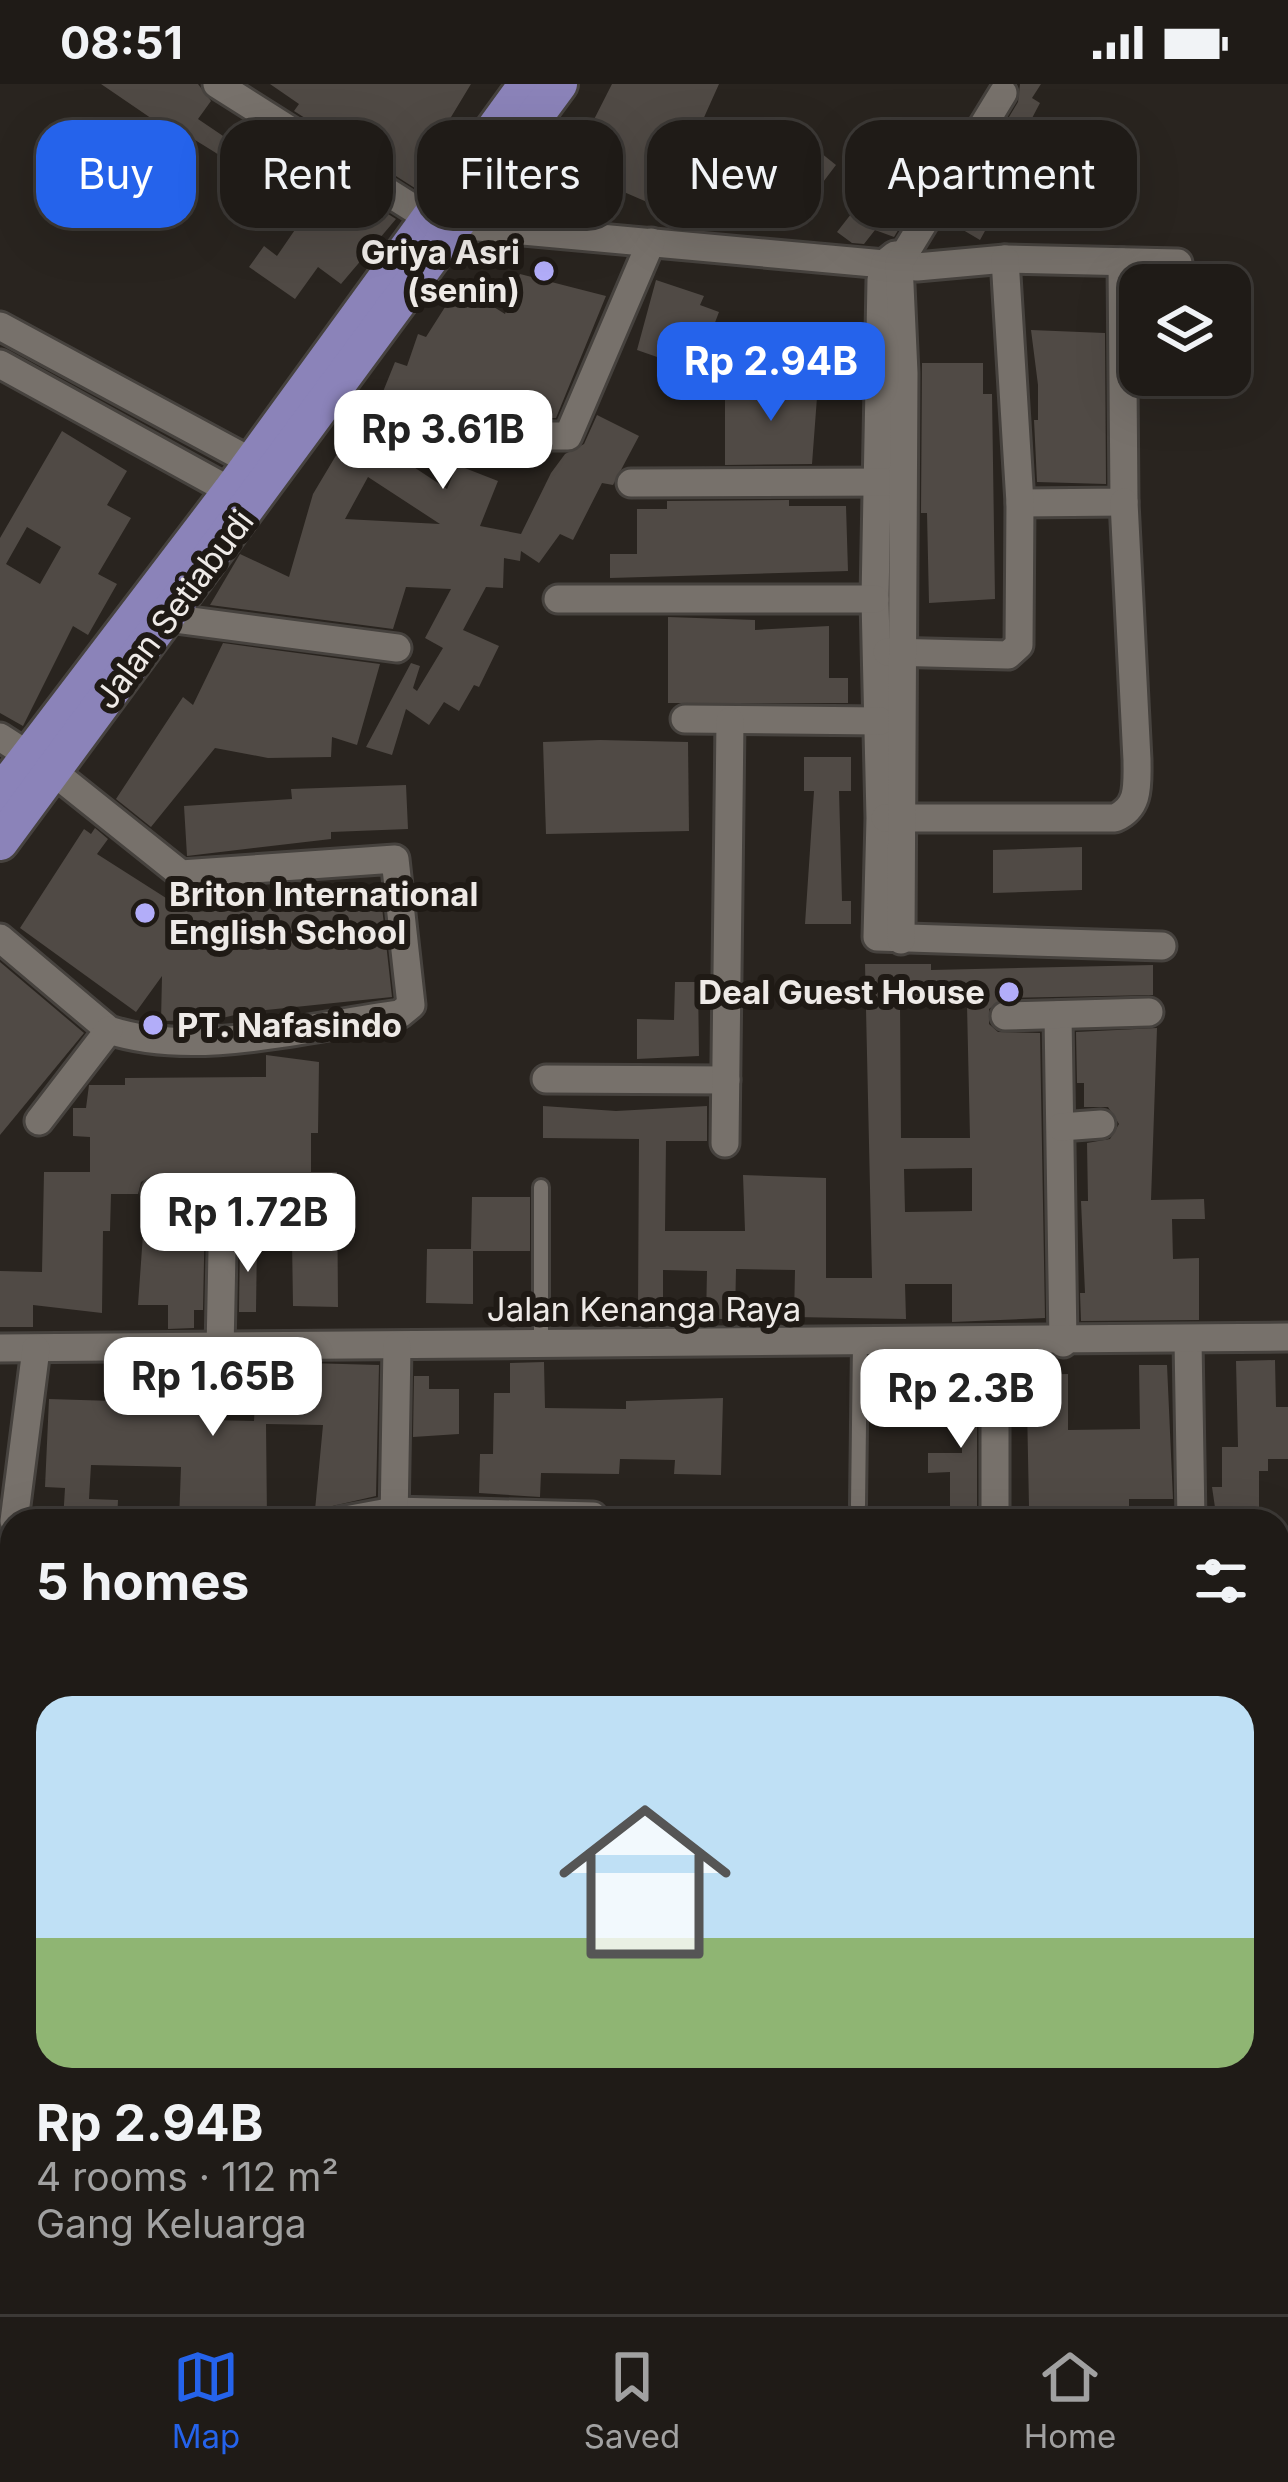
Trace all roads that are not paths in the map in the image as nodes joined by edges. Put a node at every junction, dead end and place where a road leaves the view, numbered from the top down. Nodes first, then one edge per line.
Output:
1 (217, 84) edge
2 (527, 84) edge
3 (560, 84) edge
4 (1003, 93) dead end
5 (503, 120) edge
6 (528, 120) edge
7 (417, 212) edge
8 (431, 228) edge
9 (474, 228) edge
10 (647, 250) junction
11 (1005, 260) junction
12 (1122, 262) junction
13 (1178, 263) dead end
14 (898, 266) junction
15 (0, 326) edge
16 (0, 364) edge
17 (780, 370) dead end
18 (880, 373) junction
19 (481, 436) dead end
20 (252, 482) junction
21 (891, 482) junction
22 (631, 483) dead end
23 (1124, 502) junction
24 (1020, 503) junction
25 (558, 599) dead end
26 (875, 599) junction
27 (168, 618) junction
28 (397, 648) dead end
29 (890, 652) junction
30 (685, 719) dead end
31 (730, 721) junction
32 (880, 722) junction
33 (27, 754) edge
34 (0, 794) edge
35 (891, 818) junction
36 (0, 842) edge
37 (0, 938) edge
38 (1162, 946) dead end
39 (1149, 1012) dead end
40 (1058, 1015) junction
41 (1005, 1016) dead end
42 (109, 1030) junction
43 (546, 1079) dead end
44 (726, 1080) junction
45 (39, 1121) dead end
46 (1101, 1124) dead end
47 (1061, 1126) junction
48 (725, 1143) dead end
49 (541, 1187) dead end
50 (156, 1192) dead end
51 (1288, 1337) edge
52 (1188, 1340) junction
53 (860, 1343) junction
54 (995, 1343) junction
55 (1063, 1343) junction
56 (541, 1345) junction
57 (398, 1346) junction
58 (0, 1348) edge
59 (35, 1349) junction
60 (220, 1350) junction
61 (858, 1505) dead end
62 (15, 1509) edge
63 (394, 1509) edge
64 (995, 1509) edge
65 (1191, 1509) edge

1 - 7 street
2 - 5 main road, Jalan Setiabudi
3 - 6 main road, Jalan Setiabudi
4 - 14 street
8 - 20 main road, Jalan Setiabudi
9 - 10 street
10 - 14 street
10 - 19 street
11 - 12 street
11 - 14 street
11 - 24 street
12 - 13 street
12 - 23 street
14 - 18 street
14 - 21 street
15 - 20 street
16 - 20 street
17 - 18 lane
18 - 21 street
20 - 27 main road, Jalan Setiabudi
20 - 33 main road, Jalan Setiabudi
21 - 22 street
21 - 26 street
21 - 29 street
23 - 24 street
23 - 35 street
24 - 29 street
25 - 26 street
26 - 29 street
27 - 28 street
27 - 33 main road, Jalan Setiabudi
29 - 32 street
29 - 35 street
30 - 31 street
31 - 32 street
31 - 44 street
32 - 35 street
33 - 34 main road, Jalan Setiabudi
33 - 36 main road, Jalan Setiabudi
33 - 42 street
35 - 38 street
37 - 42 street
39 - 40 street
40 - 41 street
40 - 47 street
42 - 45 street
43 - 44 street
44 - 48 street
46 - 47 street
47 - 55 street
49 - 56 lane
50 - 60 street
51 - 52 street, Jalan Kenanga Raya
52 - 55 street, Jalan Kenanga Raya
52 - 65 street
53 - 54 street, Jalan Kenanga Raya
53 - 56 street, Jalan Kenanga Raya
53 - 61 lane
54 - 55 street, Jalan Kenanga Raya
54 - 64 street
56 - 57 street, Jalan Kenanga Raya
57 - 60 street, Jalan Kenanga Raya
57 - 63 street
58 - 59 street, Jalan Kenanga Raya
59 - 60 street, Jalan Kenanga Raya
59 - 62 street

